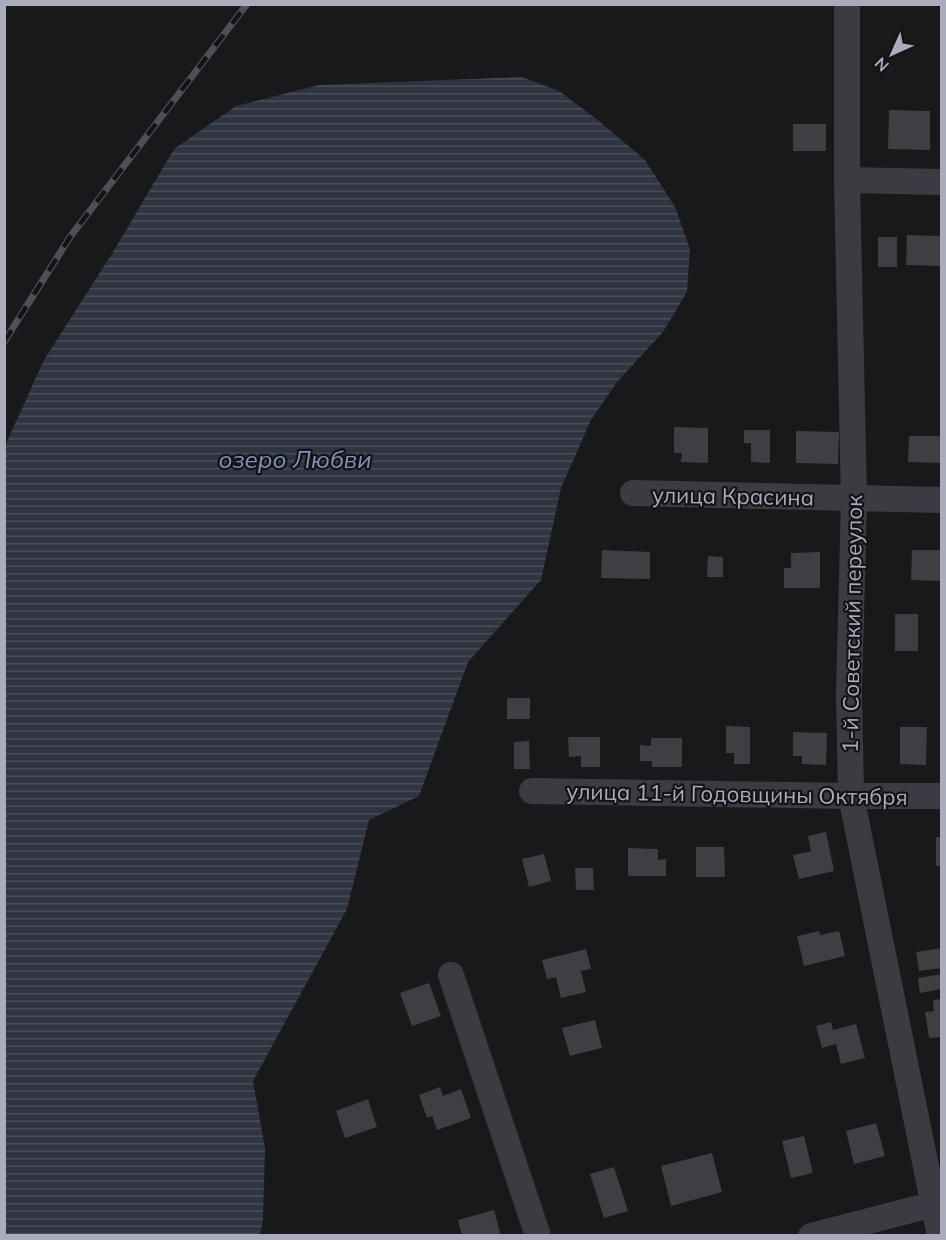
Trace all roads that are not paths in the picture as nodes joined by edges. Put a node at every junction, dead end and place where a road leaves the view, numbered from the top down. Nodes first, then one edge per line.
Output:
1 (846, 4) edge
2 (847, 180) junction
3 (942, 182) edge
4 (633, 493) dead end
5 (854, 499) junction
6 (942, 500) edge
7 (532, 791) dead end
8 (851, 796) junction
9 (942, 796) edge
10 (451, 975) dead end
11 (937, 1203) edge
12 (538, 1236) edge
13 (811, 1236) edge
14 (940, 1236) edge

1 - 2 street, 1-й Советский переулок
2 - 3 street
2 - 5 street, 1-й Советский переулок
4 - 5 street, улица Красина
5 - 6 street, улица Красина
5 - 8 street, 1-й Советский переулок
7 - 8 street, улица 11-й Годовщины Октября
8 - 9 street, улица 11-й Годовщины Октября
8 - 11 street, 1-й Советский переулок
10 - 12 street
11 - 13 street
11 - 14 street, 1-й Советский переулок

